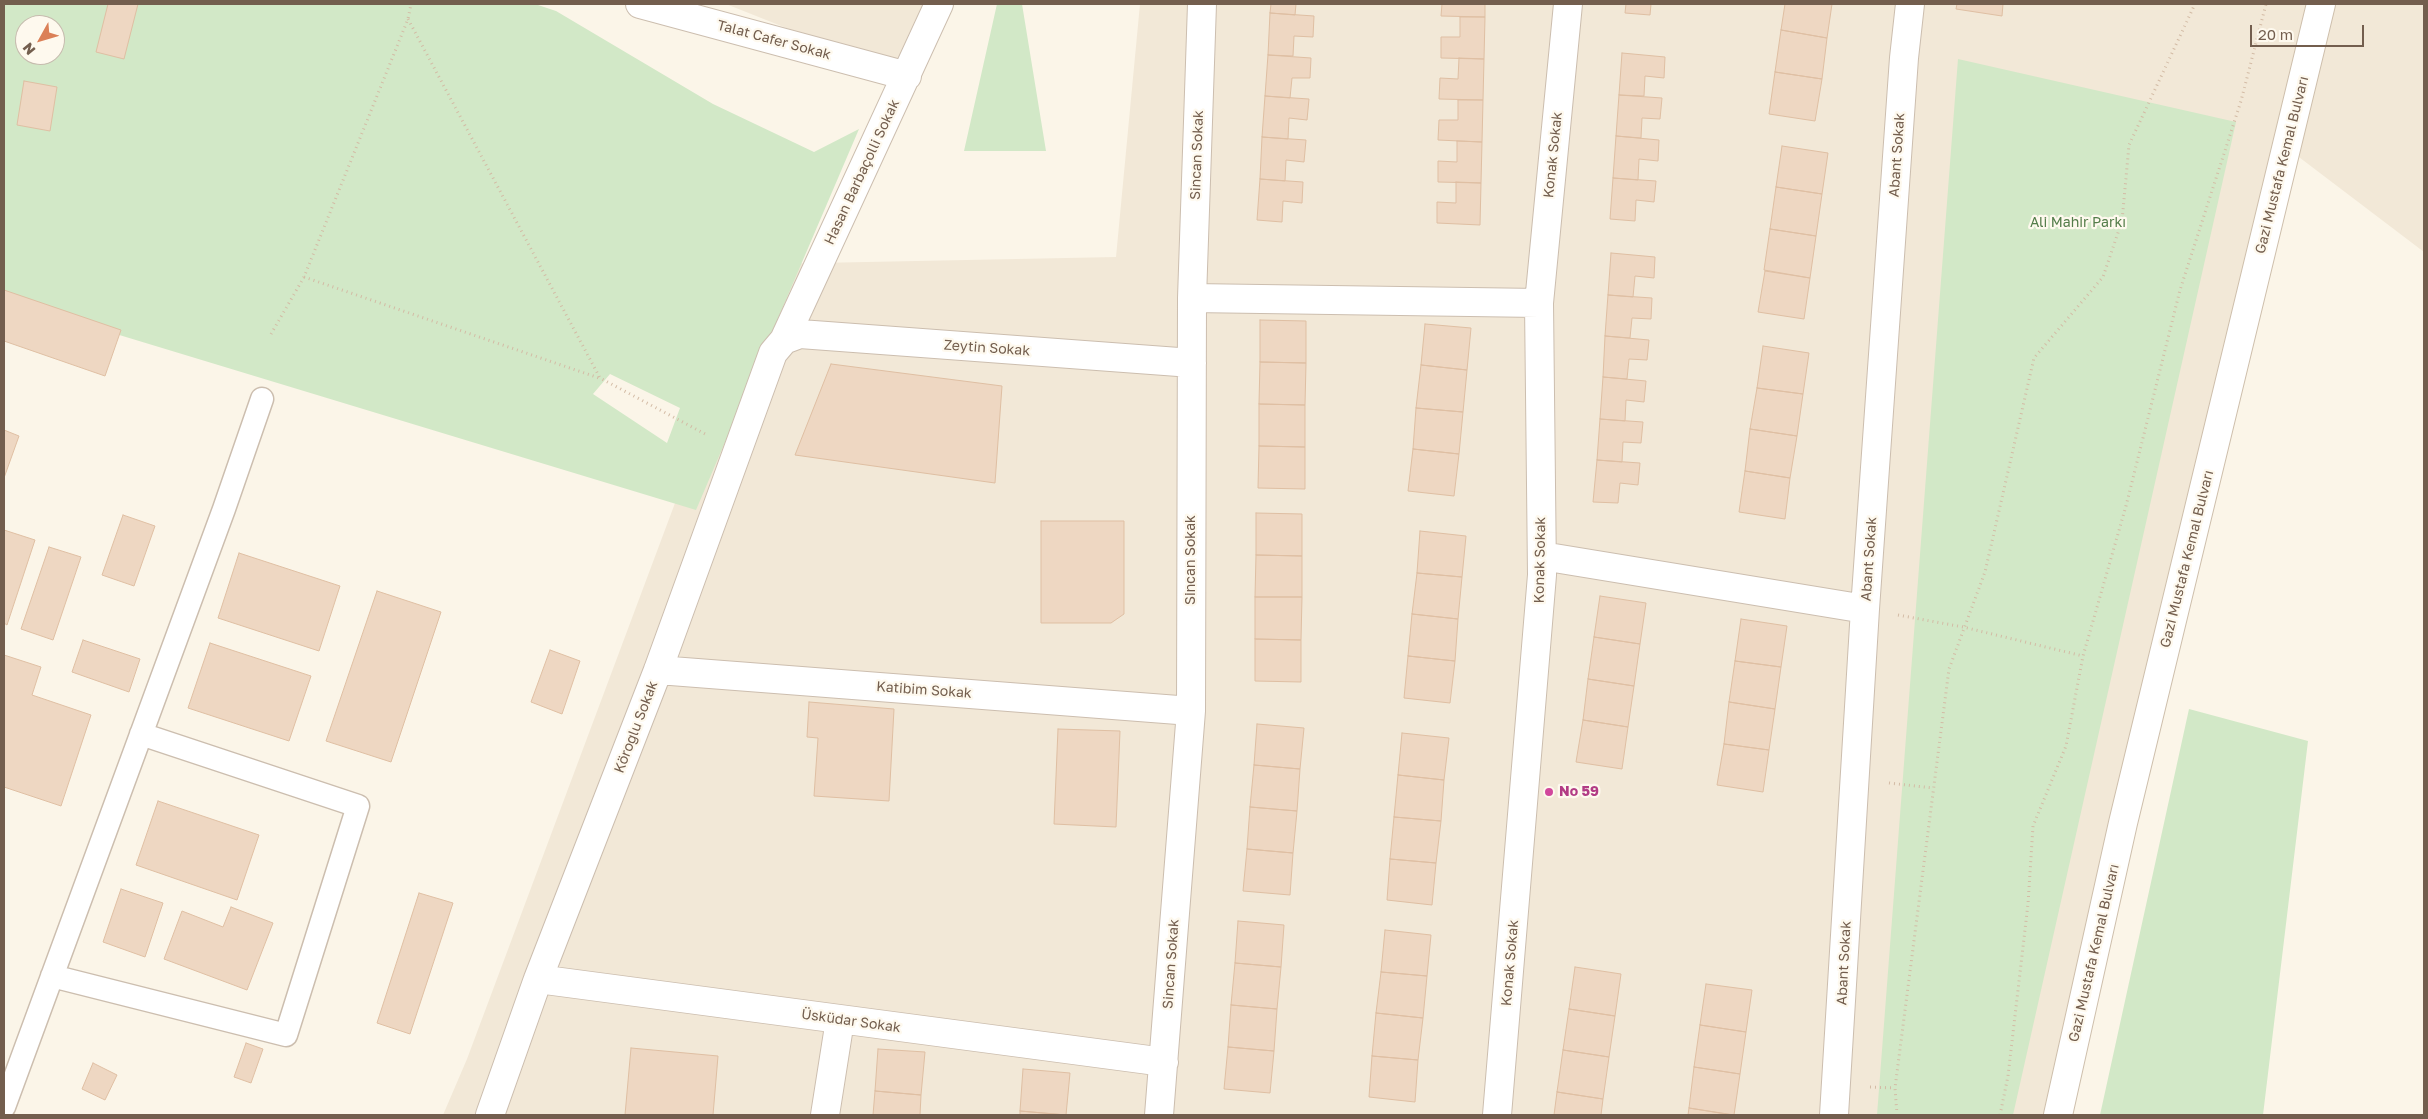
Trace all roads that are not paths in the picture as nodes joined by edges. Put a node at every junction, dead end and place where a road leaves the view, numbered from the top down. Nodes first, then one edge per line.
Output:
1 (640, 4) edge
2 (939, 4) edge
3 (1202, 4) edge
4 (1568, 4) edge
5 (1910, 4) edge
6 (2321, 4) edge
7 (907, 76) junction
8 (1192, 298) junction
9 (1539, 303) junction
10 (784, 340) junction
11 (1192, 364) junction
12 (262, 399) dead end
13 (1542, 556) junction
14 (1865, 609) junction
15 (658, 670) junction
16 (1191, 711) junction
17 (141, 734) junction
18 (52, 976) junction
19 (538, 980) junction
20 (840, 1020) junction
21 (1164, 1062) junction
22 (4, 1107) edge
23 (490, 1115) edge
24 (825, 1115) edge
25 (1160, 1115) edge
26 (1497, 1115) edge
27 (1834, 1115) edge
28 (2058, 1115) edge

1 - 7 street, Talat Cafer Sokak
2 - 7 street, Hasan Barbaçolli Sokak
3 - 8 street, Sincan Sokak
4 - 9 street, Konak Sokak
5 - 14 street, Abant Sokak
6 - 28 street, Gazi Mustafa Kemal Bulvarı
7 - 10 street, Hasan Barbaçolli Sokak
8 - 9 street
8 - 11 street, Sincan Sokak
9 - 13 street, Konak Sokak
10 - 11 street, Zeytin Sokak
10 - 15 street, Köroğlu Sokak
11 - 16 street, Sincan Sokak
12 - 17 lane
13 - 14 street
13 - 26 street, Konak Sokak
14 - 27 street, Abant Sokak
15 - 16 street, Katibim Sokak
15 - 19 street, Köroğlu Sokak
16 - 21 street, Sincan Sokak
17 - 18 lane
17 - 18 lane
18 - 22 lane
19 - 20 street, Üsküdar Sokak
19 - 23 street, Köroğlu Sokak
20 - 21 street, Üsküdar Sokak
20 - 24 street
21 - 25 street, Sincan Sokak

